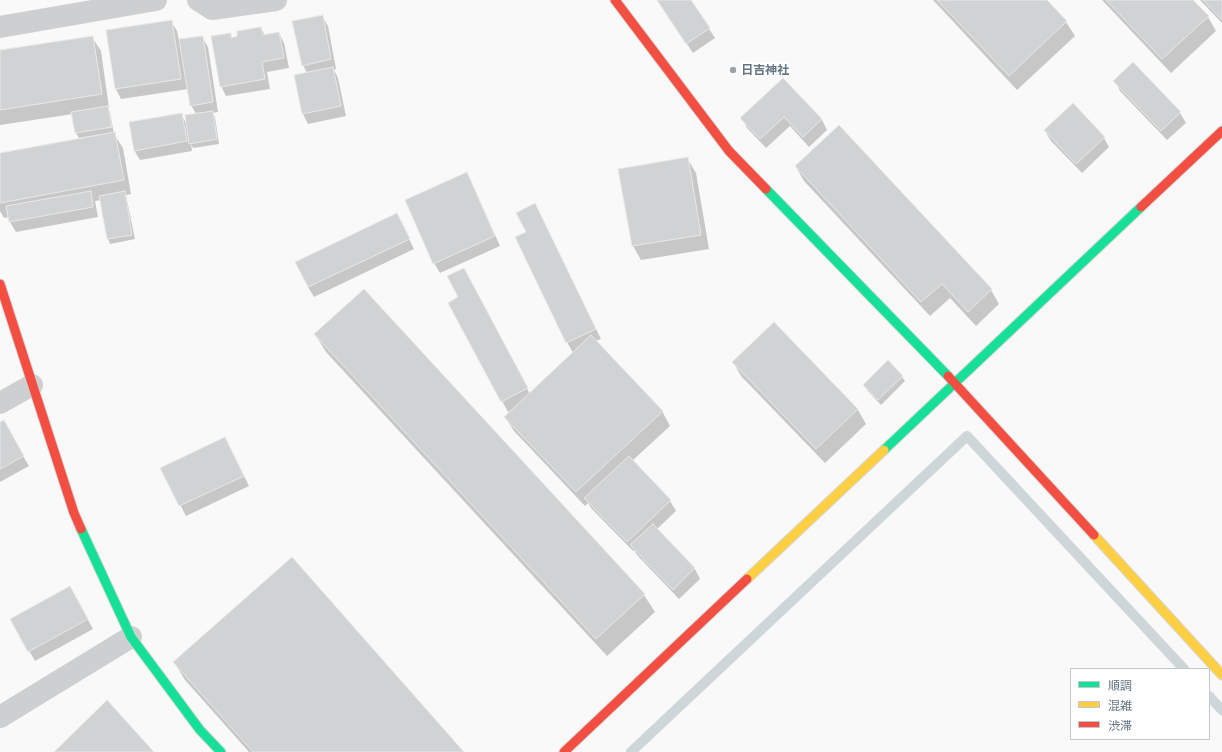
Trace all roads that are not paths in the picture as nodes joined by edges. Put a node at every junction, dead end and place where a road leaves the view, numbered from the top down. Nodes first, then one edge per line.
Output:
1 (156, 0) edge
2 (198, 0) edge
3 (276, 0) edge
4 (615, 0) edge
5 (0, 27) edge
6 (1222, 131) edge
7 (0, 284) edge
8 (954, 383) junction
9 (32, 385) junction
10 (0, 403) edge
11 (131, 637) junction
12 (1222, 675) edge
13 (0, 717) edge
14 (221, 752) edge
15 (564, 752) edge

1 - 5 street
2 - 3 street
4 - 8 street
6 - 8 street
7 - 9 street
8 - 12 street
8 - 15 street
9 - 10 street
9 - 11 street
11 - 13 street
11 - 14 street

